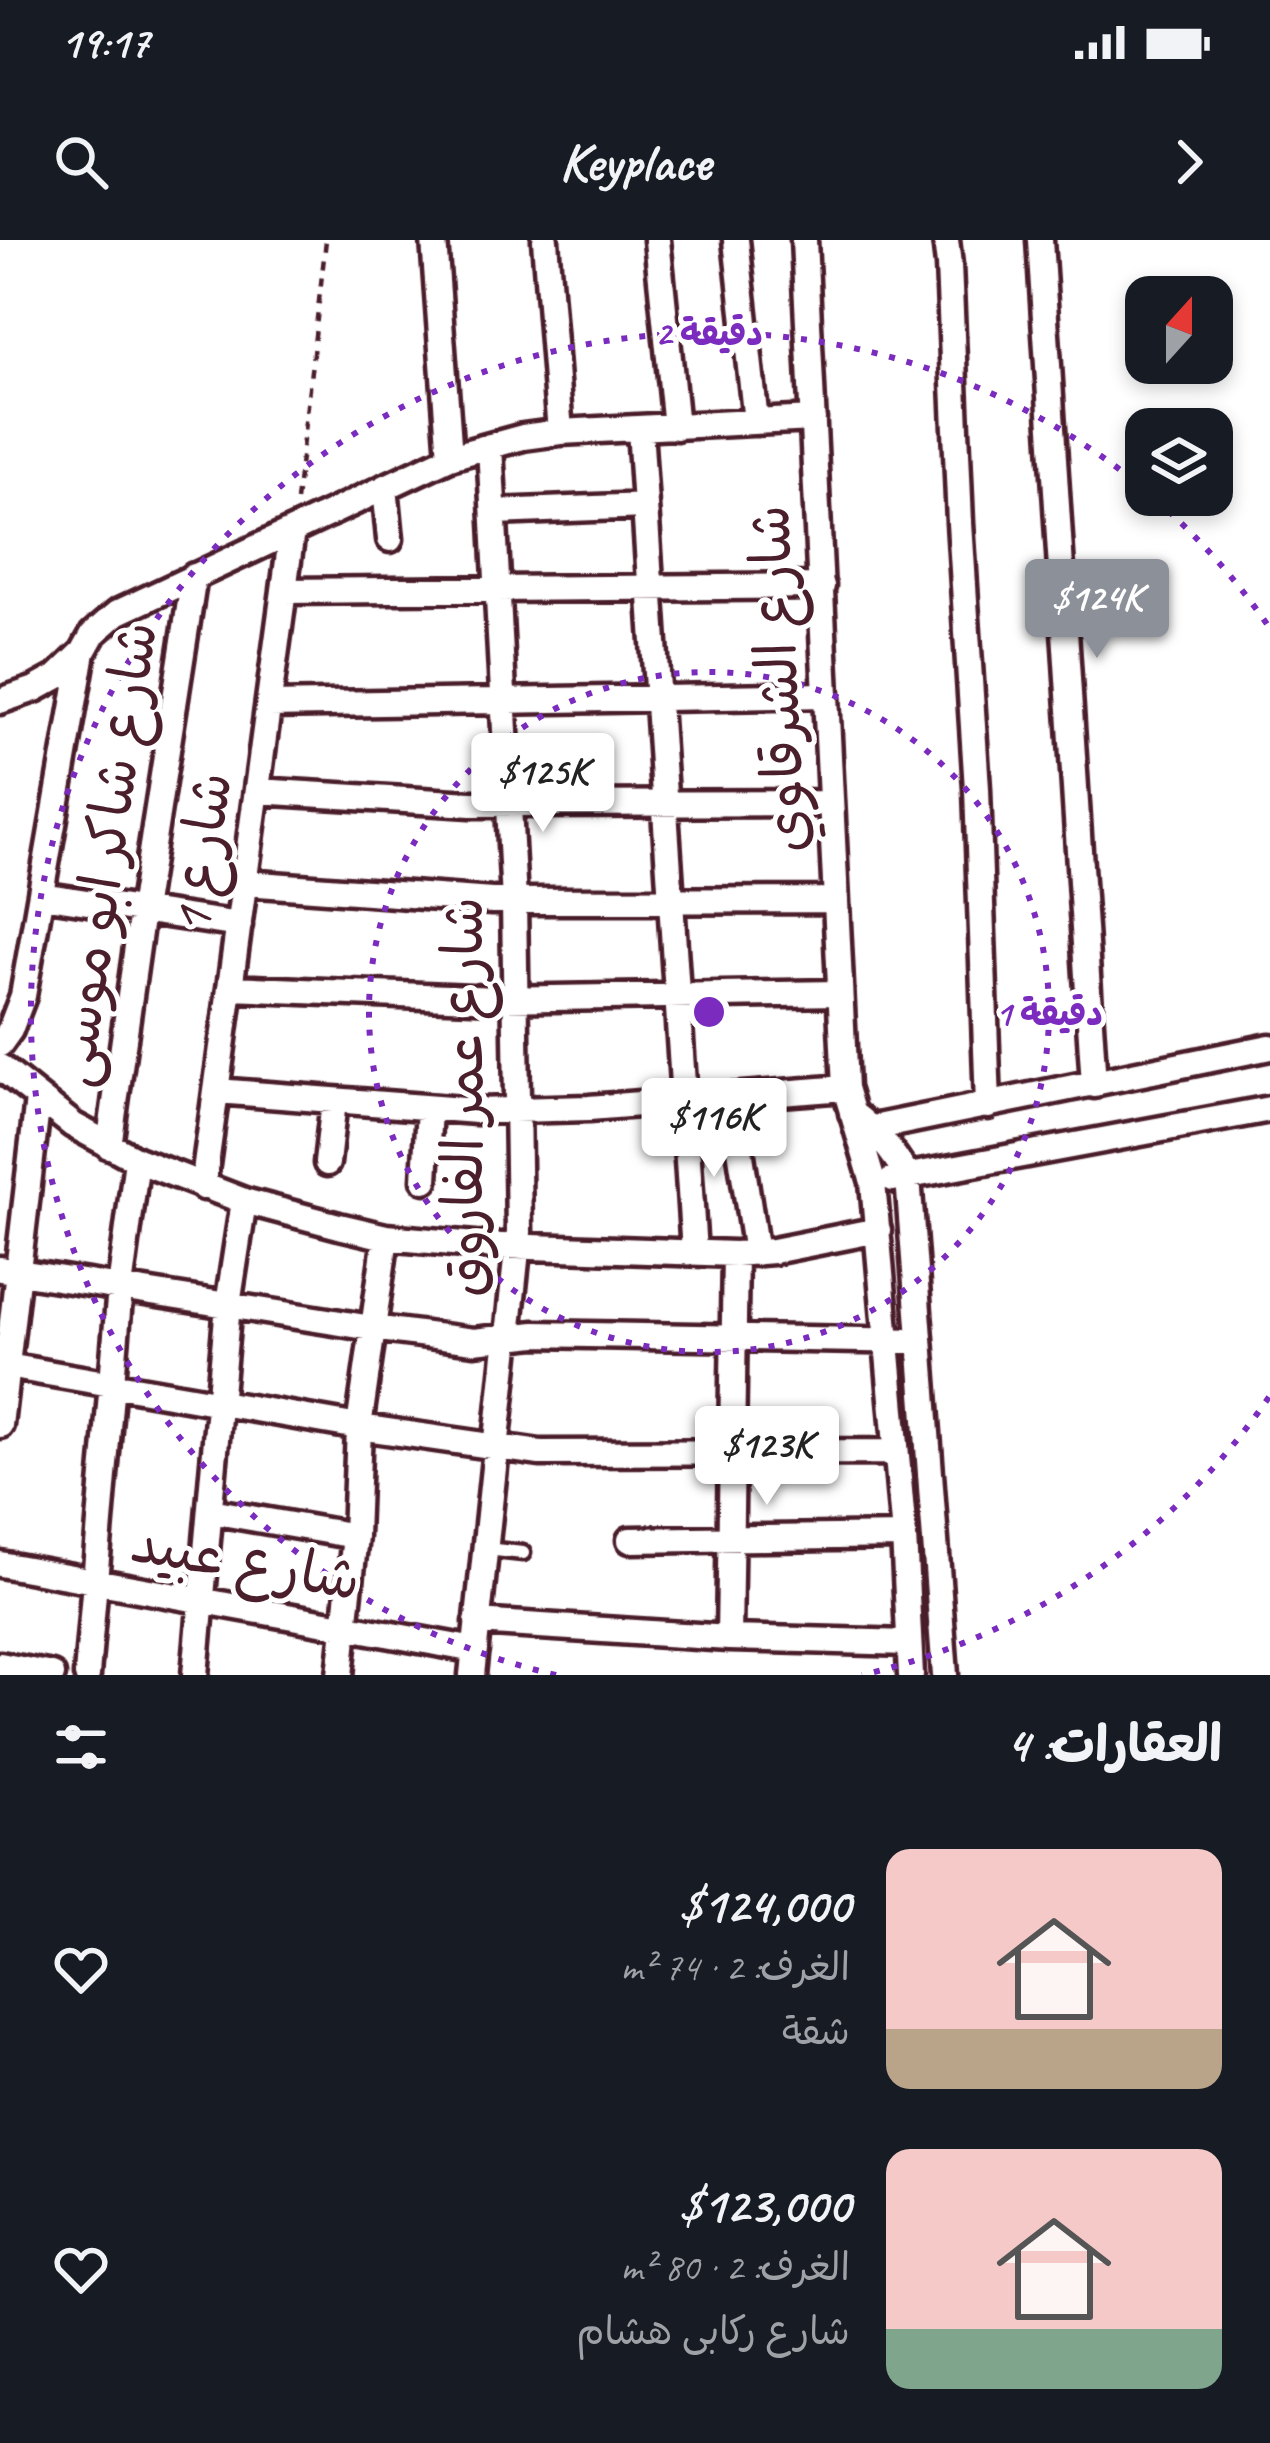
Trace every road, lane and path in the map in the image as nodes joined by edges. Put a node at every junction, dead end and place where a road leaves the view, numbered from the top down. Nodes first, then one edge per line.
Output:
1 (326, 240) edge
2 (434, 240) edge
3 (545, 240) edge
4 (657, 240) edge
5 (736, 240) edge
6 (804, 240) edge
7 (946, 240) edge
8 (1040, 240) edge
9 (813, 419) junction
10 (756, 422) junction
11 (676, 427) junction
12 (640, 429) junction
13 (560, 432) junction
14 (490, 446) junction
15 (450, 457) junction
16 (385, 487) junction
17 (645, 506) junction
18 (495, 512) junction
19 (292, 531) junction
20 (390, 539) dead end
21 (194, 576) junction
22 (822, 586) junction
23 (651, 587) junction
24 (499, 589) junction
25 (284, 591) junction
26 (82, 652) junction
27 (826, 695) junction
28 (658, 698) junction
29 (0, 700) edge
30 (504, 700) junction
31 (269, 705) junction
32 (257, 791) junction
33 (830, 803) junction
34 (509, 805) junction
35 (663, 805) junction
36 (244, 883) junction
37 (40, 895) junction
38 (836, 900) junction
39 (514, 901) junction
40 (669, 901) junction
41 (142, 911) junction
42 (239, 926) junction
43 (230, 988) junction
44 (841, 993) junction
45 (677, 996) junction
46 (517, 999) junction
47 (0, 1044) edge
48 (1270, 1047) edge
49 (0, 1067) edge
50 (1094, 1085) junction
51 (216, 1091) junction
52 (732, 1097) junction
53 (38, 1099) junction
54 (849, 1100) junction
55 (334, 1101) junction
56 (684, 1101) junction
57 (988, 1106) junction
58 (429, 1108) junction
59 (1270, 1109) edge
60 (518, 1110) junction
61 (873, 1128) junction
62 (110, 1146) junction
63 (137, 1160) junction
64 (327, 1163) dead end
65 (908, 1177) junction
66 (425, 1180) dead end
67 (873, 1182) junction
68 (203, 1187) junction
69 (244, 1202) junction
70 (878, 1230) junction
71 (386, 1237) junction
72 (519, 1247) junction
73 (694, 1252) junction
74 (746, 1254) junction
75 (9, 1270) edge
76 (120, 1288) junction
77 (228, 1305) junction
78 (371, 1328) junction
79 (735, 1337) junction
80 (507, 1339) junction
81 (887, 1341) junction
82 (920, 1341) junction
83 (7, 1366) junction
84 (111, 1384) junction
85 (220, 1404) junction
86 (0, 1425) edge
87 (358, 1427) junction
88 (495, 1448) junction
89 (731, 1452) junction
90 (896, 1452) junction
91 (210, 1511) junction
92 (355, 1536) junction
93 (904, 1536) junction
94 (729, 1538) junction
95 (630, 1540) dead end
96 (484, 1549) junction
97 (524, 1552) dead end
98 (0, 1564) edge
99 (93, 1580) junction
100 (202, 1602) junction
101 (477, 1622) junction
102 (346, 1628) junction
103 (729, 1638) junction
104 (909, 1642) junction
105 (473, 1662) edge
106 (0, 1665) edge
107 (52, 1675) edge
108 (87, 1675) edge
109 (195, 1675) edge
110 (340, 1675) edge
111 (911, 1675) edge
112 (945, 1675) edge

1 - 19 path
2 - 15 street
3 - 13 street
4 - 11 street
5 - 10 street
6 - 9 street, شارع الشرقاوي
7 - 57 street
8 - 50 street
9 - 10 street
9 - 22 street, شارع الشرقاوي
10 - 11 street
11 - 12 street
12 - 13 street
12 - 17 street
13 - 14 street
14 - 15 street
14 - 18 street, شارع عمر الفاروق
15 - 16 street
16 - 19 street
16 - 20 street
17 - 18 street
17 - 23 street
18 - 24 street, شارع عمر الفاروق
19 - 21 street
19 - 25 street, شارع 1
21 - 26 street
21 - 41 street, شارع شاكر ابو موسى
22 - 23 street
22 - 27 street, شارع الشرقاوي
23 - 24 street
23 - 28 street
24 - 25 street
24 - 30 street, شارع عمر الفاروق
25 - 31 street, شارع 1
26 - 29 street
26 - 37 street
27 - 28 street
27 - 33 street, شارع الشرقاوي
28 - 30 street
28 - 35 street
30 - 31 street
30 - 34 street, شارع عمر الفاروق
31 - 32 street, شارع 1
32 - 34 street
32 - 36 street, شارع 1
33 - 35 street
33 - 38 street, شارع الشرقاوي
34 - 35 street
34 - 39 street, شارع عمر الفاروق
35 - 40 street
36 - 39 street
36 - 42 street, شارع 1
37 - 41 street
37 - 47 street
38 - 40 street
38 - 44 street, شارع الشرقاوي
39 - 40 street
39 - 46 street, شارع عمر الفاروق
40 - 45 street
41 - 42 street
41 - 62 street, شارع شاكر ابو موسى
42 - 43 street, شارع 1
43 - 46 street
43 - 51 street, شارع 1
44 - 45 street
44 - 54 street, شارع الشرقاوي
45 - 46 street
45 - 56 street
46 - 60 street, شارع عمر الفاروق
48 - 50 street
49 - 53 street
50 - 57 street
51 - 55 street
51 - 68 street, شارع 1
52 - 54 street
52 - 56 street
52 - 74 street
53 - 62 street
53 - 75 street
54 - 61 street
54 - 67 street, شارع الشرقاوي
55 - 58 street
55 - 64 street
56 - 60 street
56 - 73 street
57 - 61 street
58 - 60 street
58 - 66 street
59 - 65 street
60 - 72 street, شارع عمر الفاروق
61 - 65 street
62 - 63 street
63 - 68 street
63 - 76 street
65 - 67 street
65 - 82 street
67 - 70 street, شارع الشرقاوي
68 - 69 street
69 - 71 street
69 - 77 street
70 - 74 street
70 - 81 street, شارع الشرقاوي
71 - 72 street
71 - 78 street
72 - 73 street
72 - 80 street, شارع عمر الفاروق
73 - 74 street
74 - 79 street
75 - 76 street
75 - 83 street
76 - 77 street
76 - 84 street
77 - 78 street
77 - 85 street
78 - 80 street
78 - 87 street
79 - 80 street
79 - 81 street
79 - 89 street
80 - 88 street, شارع عمر الفاروق
81 - 82 street
81 - 90 street, شارع الشرقاوي
82 - 112 street
83 - 84 street
83 - 86 street
84 - 85 street
84 - 99 street
85 - 87 street
85 - 91 street
87 - 88 street
87 - 92 street
88 - 89 street
88 - 96 street, شارع عمر الفاروق
89 - 90 street
89 - 94 street
90 - 93 street, شارع الشرقاوي
91 - 92 street
91 - 100 street
92 - 102 street
93 - 94 street
93 - 104 street, شارع الشرقاوي
94 - 95 street
94 - 103 street
96 - 97 lane
96 - 101 street, شارع عمر الفاروق
98 - 99 street, شارع عبيد
99 - 100 street, شارع عبيد
99 - 108 street
100 - 102 street, شارع عبيد
100 - 109 street
101 - 103 street
101 - 105 street, شارع عمر الفاروق
102 - 105 street, شارع عبيد
102 - 110 street
103 - 104 street
104 - 111 street, شارع الشرقاوي
106 - 107 street

